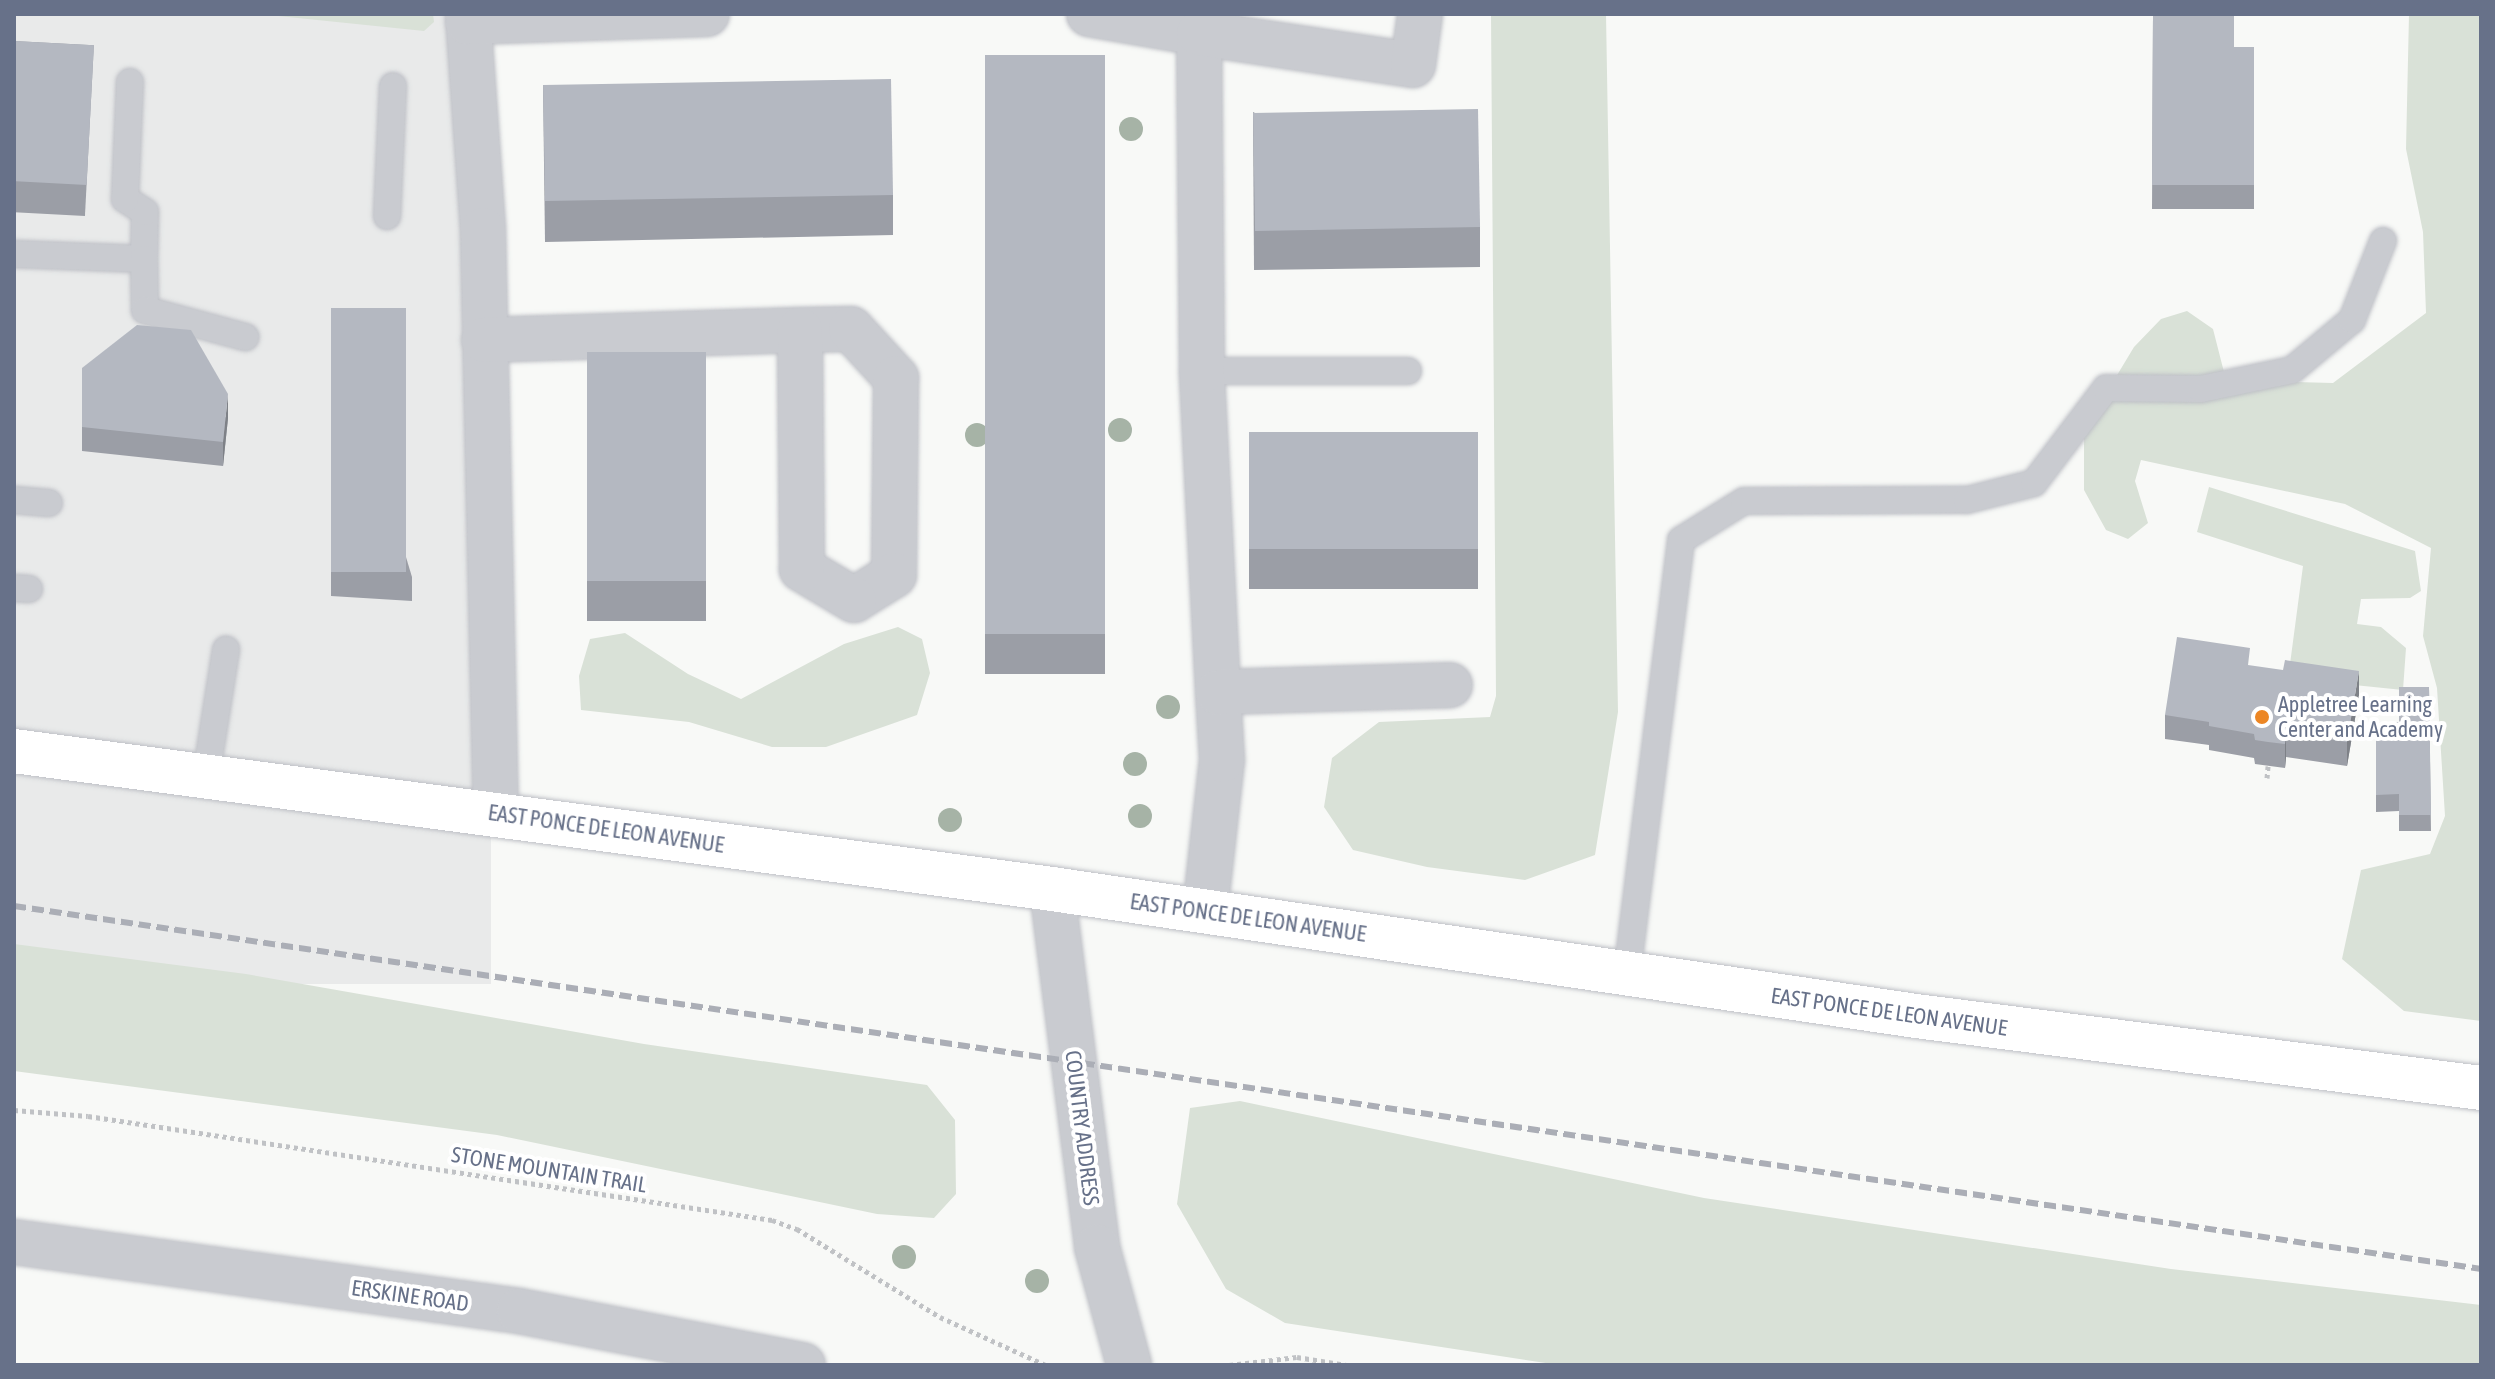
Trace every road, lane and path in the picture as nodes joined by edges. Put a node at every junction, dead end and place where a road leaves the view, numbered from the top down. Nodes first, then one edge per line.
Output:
1 (707, 14) edge
2 (1089, 14) edge
3 (1420, 14) edge
4 (468, 18) edge
5 (1199, 33) junction
6 (130, 82) dead end
7 (393, 86) dead end
8 (387, 216) dead end
9 (2383, 241) dead end
10 (14, 254) edge
11 (144, 259) junction
12 (800, 330) junction
13 (245, 337) dead end
14 (484, 340) junction
15 (1202, 371) junction
16 (1408, 371) dead end
17 (14, 500) edge
18 (49, 503) dead end
19 (226, 650) dead end
20 (1450, 685) dead end
21 (1218, 692) junction
22 (14, 751) edge
23 (2268, 766) edge
24 (206, 776) junction
25 (2267, 778) dead end
26 (496, 815) junction
27 (1052, 889) junction
28 (1205, 911) junction
29 (1627, 974) junction
30 (2481, 1088) edge
31 (14, 1110) edge
32 (14, 1242) edge
33 (803, 1365) edge
34 (1046, 1365) edge
35 (1129, 1365) edge
36 (1229, 1365) edge
37 (1346, 1365) edge

1 - 4 street
2 - 5 street
3 - 5 street
4 - 14 street
5 - 15 street
6 - 11 lane
7 - 8 lane
9 - 29 lane
10 - 11 lane
11 - 13 lane
12 - 12 street
12 - 14 street
14 - 26 street
15 - 16 lane
15 - 21 street
17 - 18 lane
19 - 24 lane
20 - 21 street
21 - 28 street
22 - 24 main road, EAST PONCE DE LEON AVENUE
23 - 25 path
24 - 26 main road, EAST PONCE DE LEON AVENUE
26 - 27 main road, EAST PONCE DE LEON AVENUE
27 - 28 main road, EAST PONCE DE LEON AVENUE
27 - 35 street, COUNTRY ADDRESS
28 - 29 main road, EAST PONCE DE LEON AVENUE
29 - 30 main road, EAST PONCE DE LEON AVENUE
31 - 34 path, STONE MOUNTAIN TRAIL
32 - 33 street, ERSKINE ROAD
36 - 37 path

